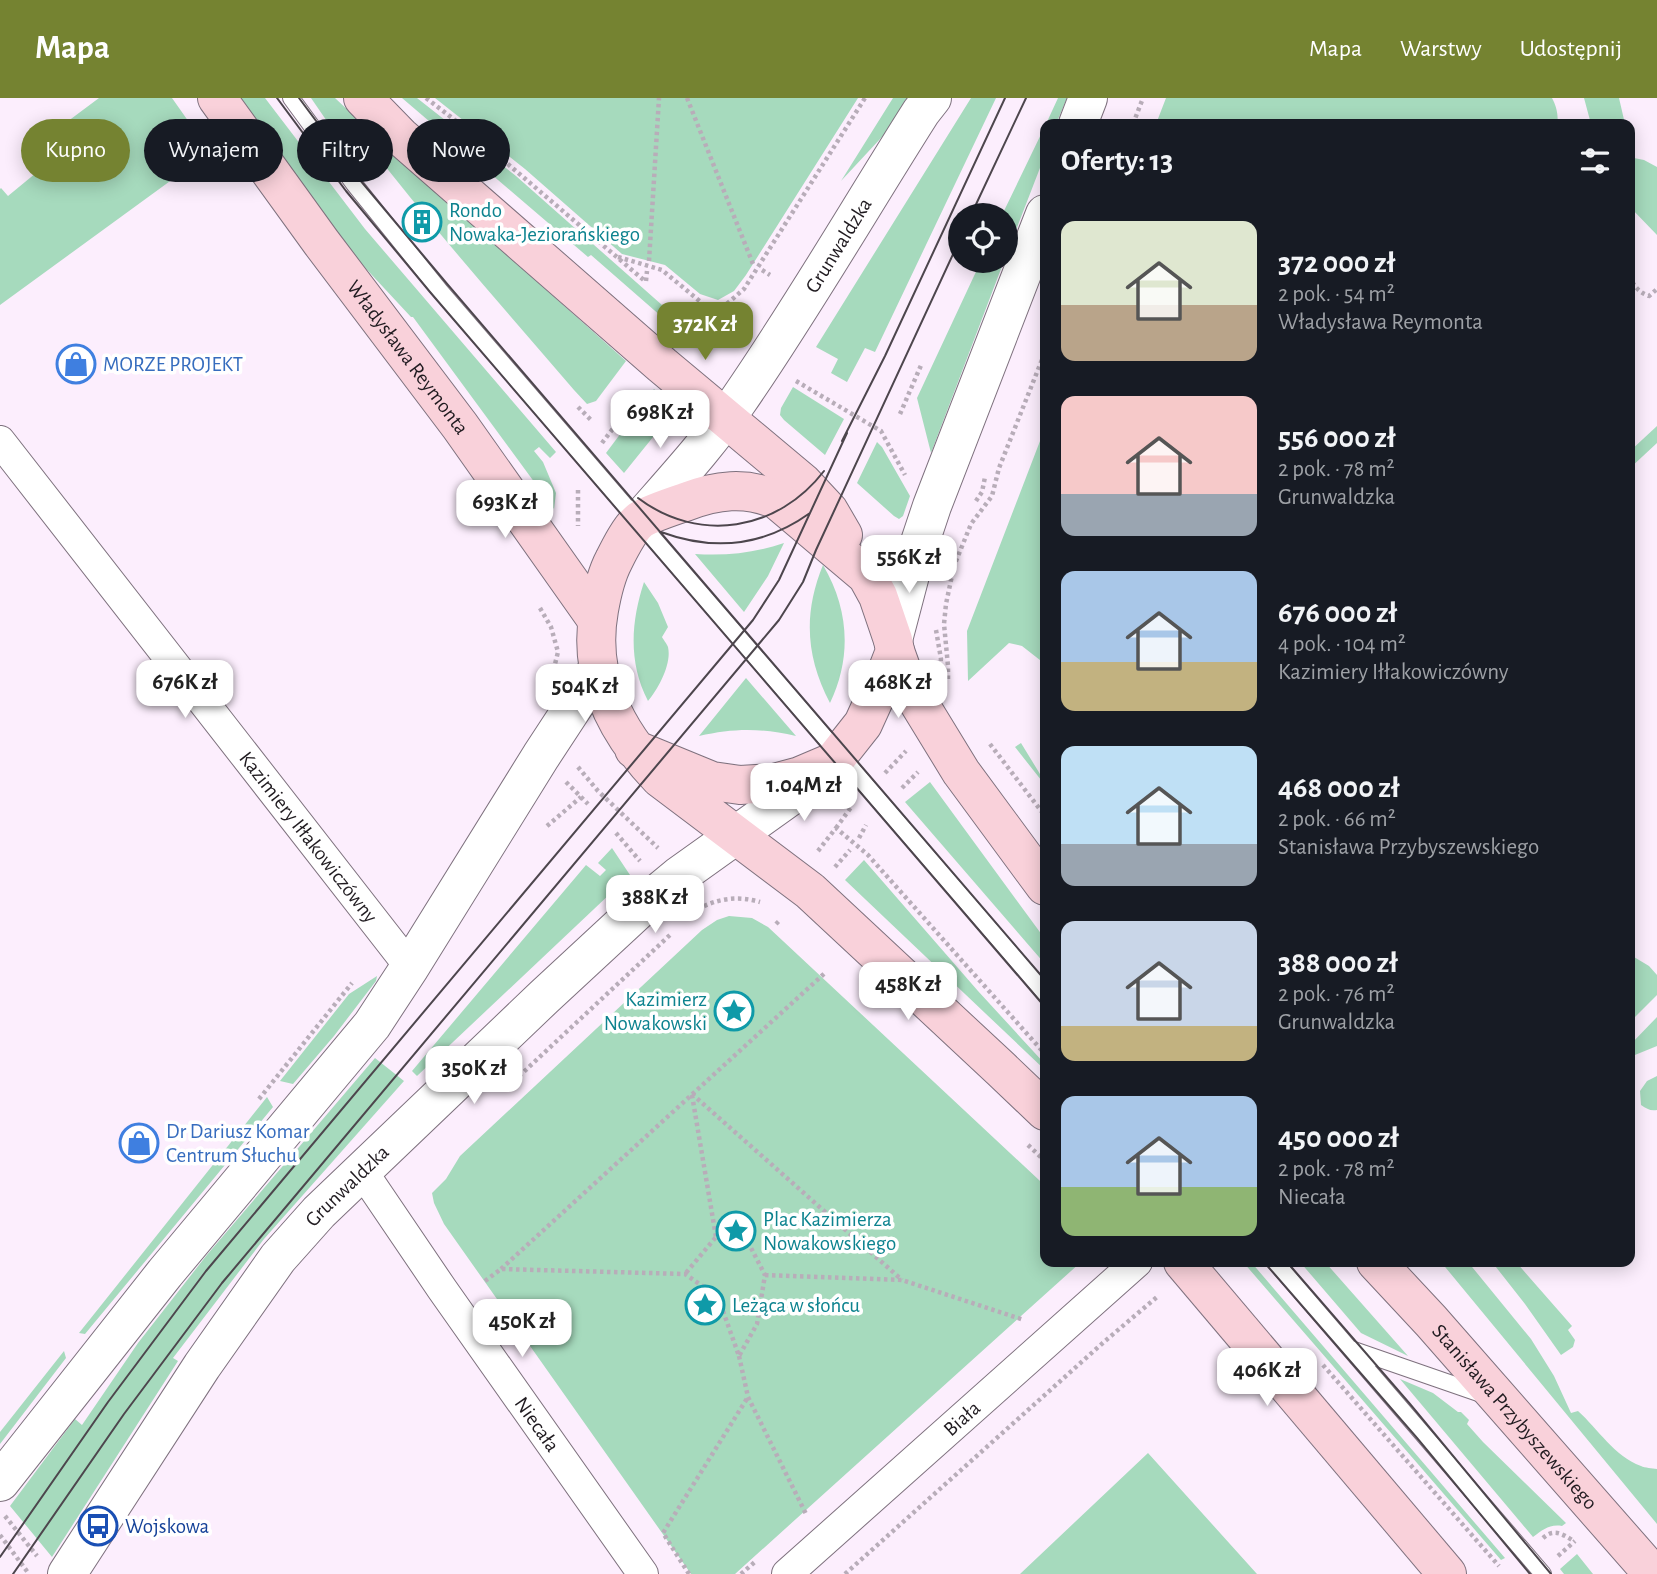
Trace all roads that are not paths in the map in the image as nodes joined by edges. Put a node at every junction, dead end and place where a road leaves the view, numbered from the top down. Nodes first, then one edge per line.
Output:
1 (217, 98) edge
2 (292, 98) edge
3 (363, 98) edge
4 (932, 98) edge
5 (1088, 98) edge
6 (1080, 119) edge
7 (1040, 227) edge
8 (726, 417) junction
9 (0, 441) edge
10 (639, 521) junction
11 (867, 576) junction
12 (597, 620) junction
13 (894, 645) junction
14 (598, 669) junction
15 (634, 749) junction
16 (836, 759) junction
17 (735, 835) junction
18 (1040, 880) edge
19 (410, 967) junction
20 (1040, 987) edge
21 (1040, 1106) edge
22 (362, 1171) junction
23 (1131, 1267) edge
24 (1188, 1267) edge
25 (1279, 1267) edge
26 (1381, 1267) edge
27 (1351, 1349) junction
28 (1503, 1402) junction
29 (0, 1482) edge
30 (55, 1568) edge
31 (643, 1574) edge
32 (787, 1574) edge
33 (1447, 1574) edge
34 (1543, 1574) edge
35 (1653, 1574) edge

1 - 12 main road, Władysława Reymonta
2 - 10 lane
3 - 8 main road
4 - 8 street, Grunwaldzka
5 - 6 street
7 - 13 street
8 - 10 street, Grunwaldzka
8 - 11 main road
9 - 19 street, Kazimiery Iłłakowiczówny
10 - 11 main road
10 - 12 main road
10 - 16 lane
11 - 13 main road
12 - 14 main road
13 - 16 main road
13 - 18 main road
14 - 15 main road
14 - 19 street
15 - 16 main road
15 - 17 main road
16 - 17 street, Grunwaldzka
16 - 20 lane
17 - 21 main road
17 - 22 street, Grunwaldzka
19 - 29 street
22 - 30 street, Grunwaldzka
22 - 31 street, Niecała
23 - 32 street, Biała
24 - 33 main road
25 - 27 lane
26 - 28 main road, Stanisława Przybyszewskiego
27 - 28 lane
27 - 34 lane
28 - 35 main road, Stanisława Przybyszewskiego

